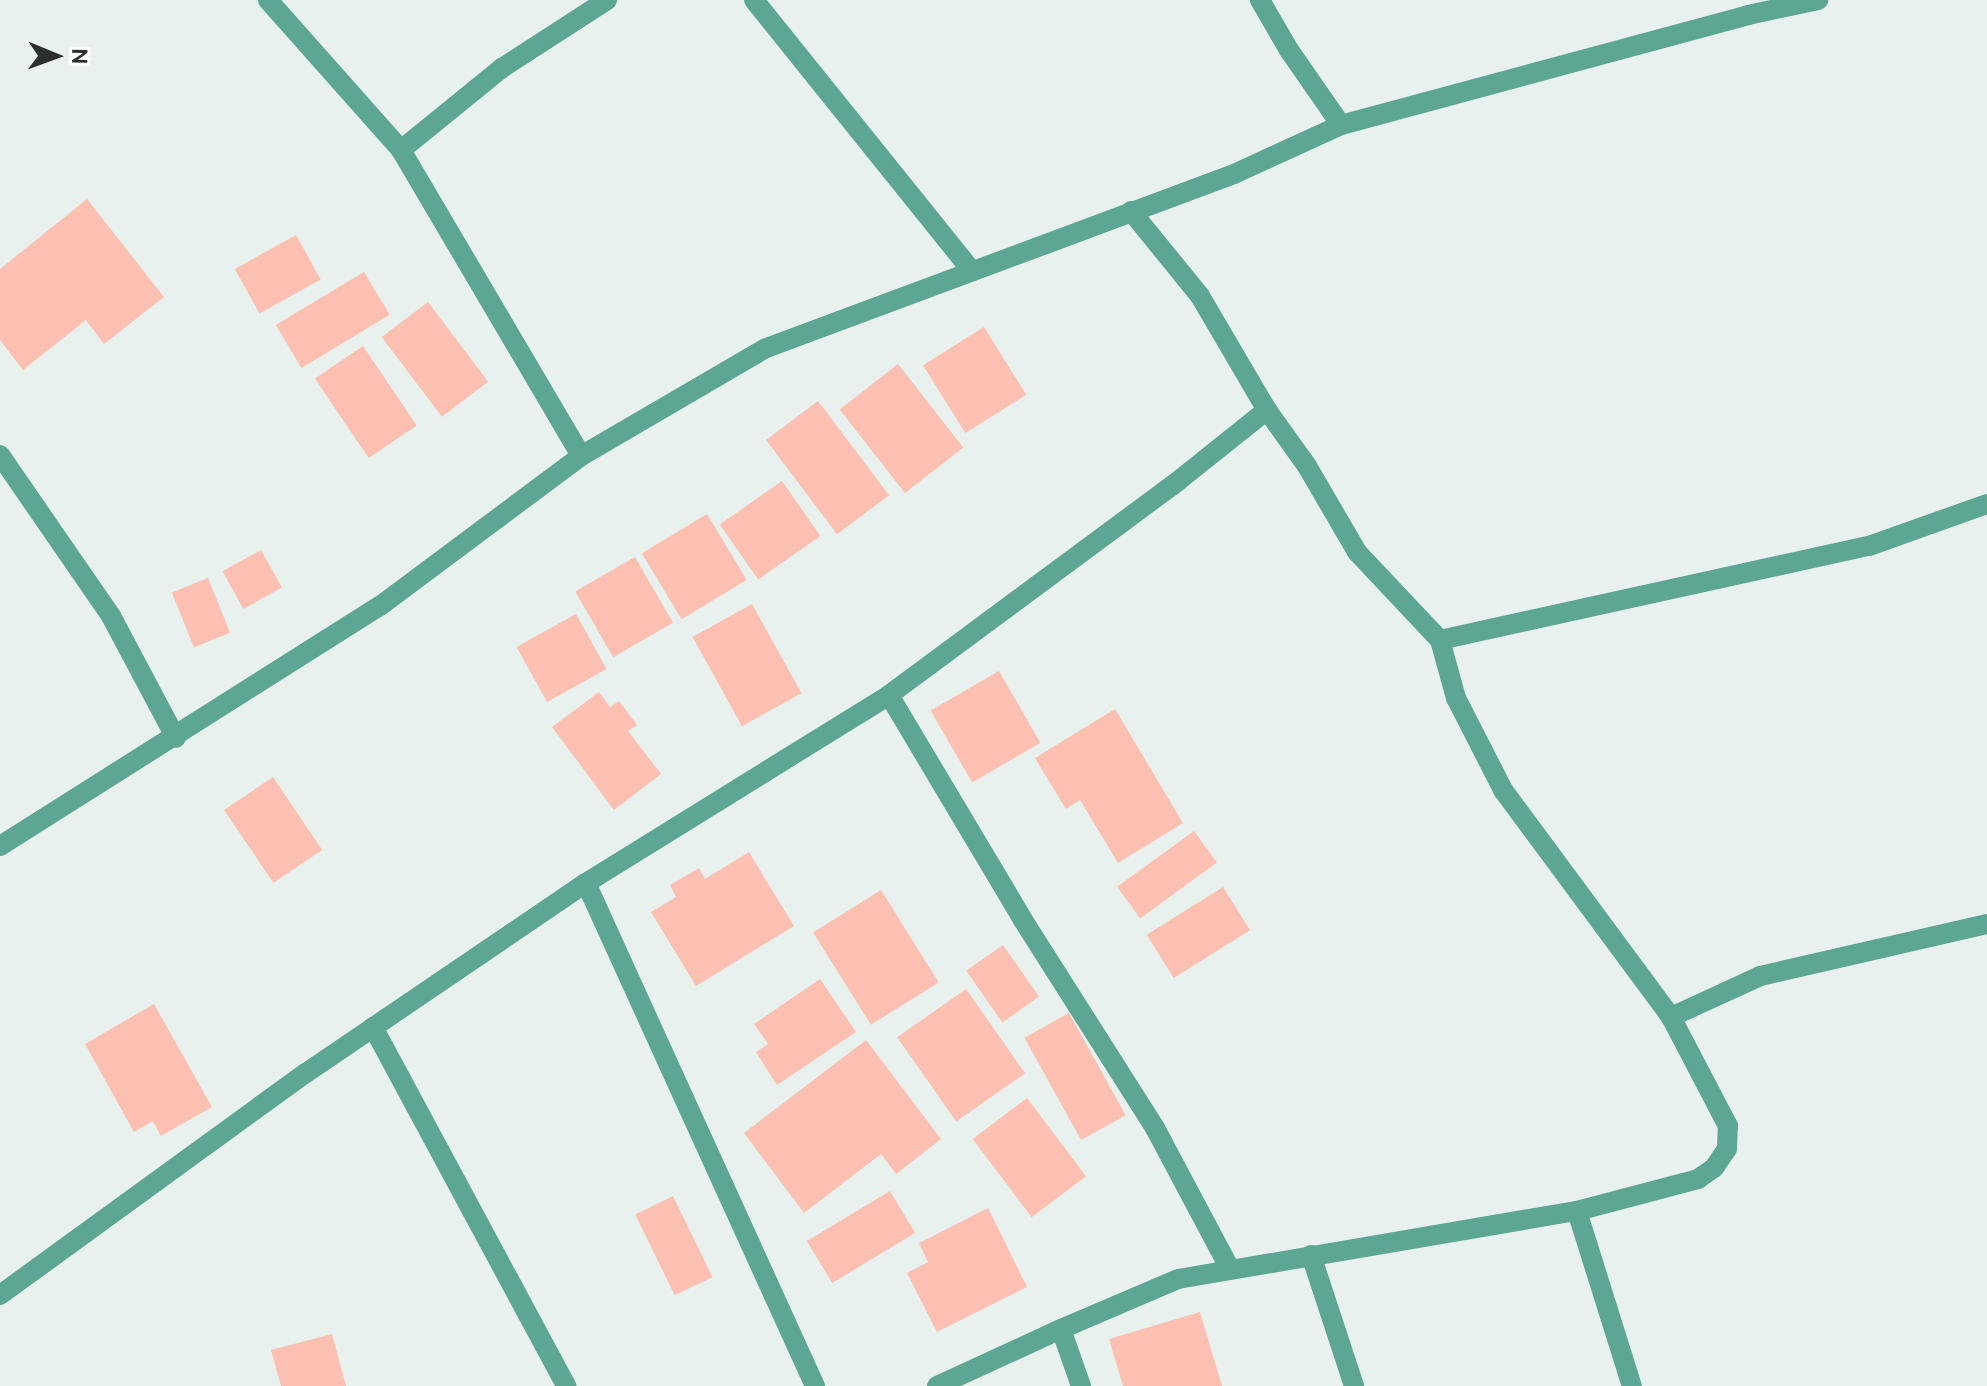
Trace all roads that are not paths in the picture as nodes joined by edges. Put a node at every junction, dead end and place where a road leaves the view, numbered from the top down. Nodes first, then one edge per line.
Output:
1 (268, 0) edge
2 (607, 0) edge
3 (754, 0) edge
4 (1260, 0) edge
5 (1818, 0) edge
6 (1744, 7) edge
7 (1341, 125) junction
8 (401, 150) junction
9 (1131, 211) junction
10 (972, 271) junction
11 (1267, 410) junction
12 (0, 455) edge
13 (581, 456) junction
14 (1987, 504) edge
15 (1440, 640) junction
16 (889, 695) junction
17 (176, 738) junction
18 (0, 846) edge
19 (586, 883) junction
20 (1987, 924) edge
21 (1671, 1017) junction
22 (373, 1027) junction
23 (1577, 1211) junction
24 (1311, 1255) junction
25 (1230, 1269) junction
26 (0, 1295) edge
27 (1061, 1329) junction
28 (566, 1386) edge
29 (815, 1386) edge
30 (937, 1386) edge
31 (1081, 1386) edge
32 (1354, 1386) edge
33 (1632, 1386) edge

1 - 8 street
2 - 8 street
3 - 10 street
4 - 7 street
5 - 6 street
6 - 7 street
7 - 9 street
8 - 13 street
9 - 10 street
9 - 11 street
10 - 13 street
11 - 15 street
11 - 16 street
12 - 17 street
13 - 17 street
14 - 15 street
15 - 21 street
16 - 19 street
16 - 25 street
17 - 18 street
19 - 22 street
19 - 29 street
20 - 21 street
21 - 23 street
22 - 26 street
22 - 28 street
23 - 24 street
23 - 33 street
24 - 25 street
24 - 32 street
25 - 27 street
27 - 30 street
27 - 31 street

